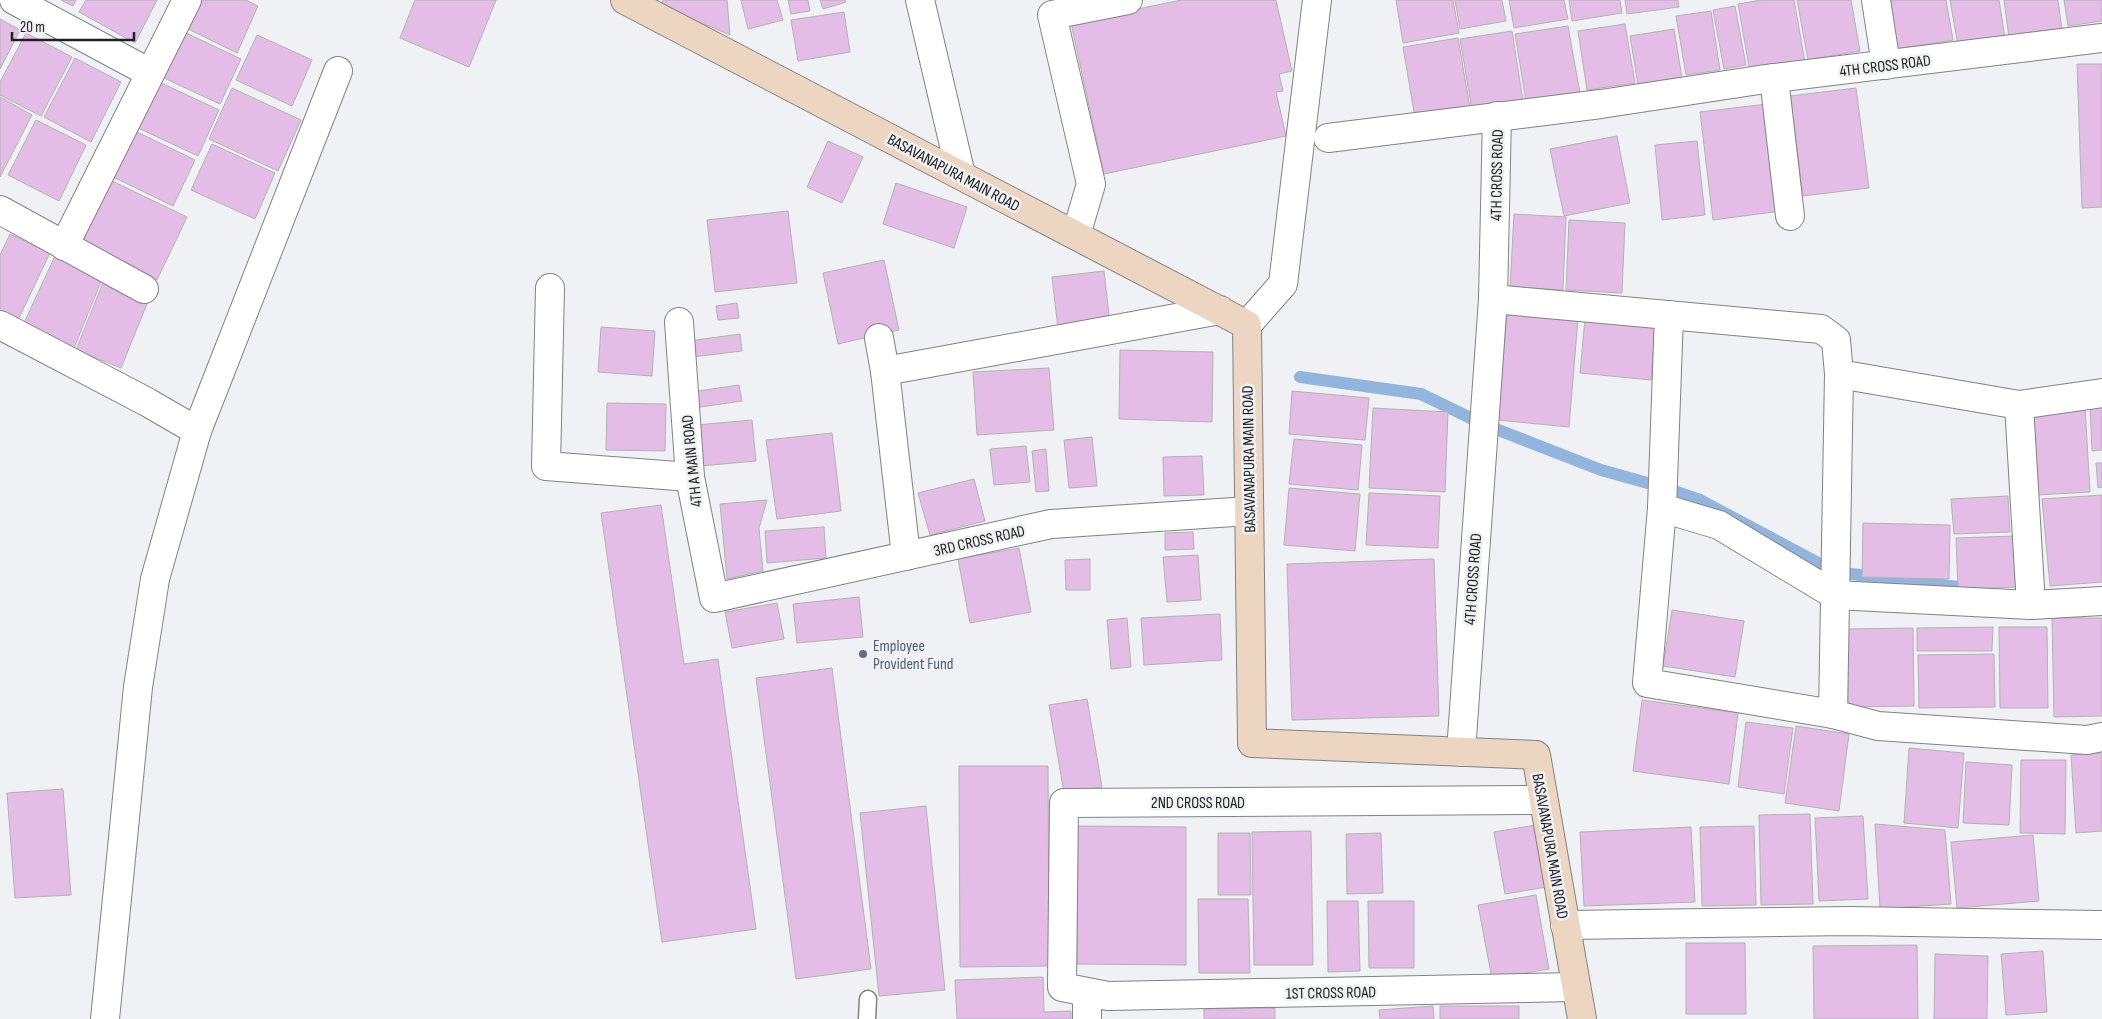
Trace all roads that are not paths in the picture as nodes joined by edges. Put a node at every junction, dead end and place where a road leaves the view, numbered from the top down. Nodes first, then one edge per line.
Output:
1 (14, 0) edge
2 (187, 0) edge
3 (625, 0) edge
4 (920, 0) edge
5 (1128, 0) edge
6 (1316, 0) edge
7 (1876, 0) edge
8 (2102, 38) edge
9 (1886, 65) junction
10 (338, 70) dead end
11 (150, 72) junction
12 (1774, 78) junction
13 (1497, 116) junction
14 (1328, 138) dead end
15 (961, 175) junction
16 (0, 210) edge
17 (1790, 216) dead end
18 (1076, 235) junction
19 (64, 246) junction
20 (550, 288) dead end
21 (144, 289) dead end
22 (1493, 299) junction
23 (1220, 310) junction
24 (1669, 315) junction
25 (679, 322) dead end
26 (0, 325) edge
27 (1247, 325) junction
28 (879, 338) dead end
29 (885, 371) junction
30 (1839, 374) junction
31 (2102, 393) edge
32 (2019, 405) junction
33 (197, 431) junction
34 (690, 477) junction
35 (1662, 508) junction
36 (1249, 511) junction
37 (906, 556) junction
38 (1835, 595) junction
39 (714, 598) joint
40 (2102, 601) edge
41 (2031, 605) junction
42 (1833, 714) junction
43 (2102, 736) edge
44 (1460, 752) junction
45 (1543, 800) junction
46 (1565, 924) junction
47 (2102, 925) edge
48 (1576, 987) junction
49 (868, 999) dead end
50 (1087, 1006) edge
51 (106, 1019) edge
52 (867, 1019) edge
53 (1582, 1019) edge

1 - 11 street
2 - 11 street
3 - 15 street, BASAVANAPURA MAIN ROAD
4 - 15 street
5 - 18 street
6 - 27 street
7 - 9 street
8 - 9 street, 4TH CROSS ROAD
9 - 12 street, 4TH CROSS ROAD
10 - 33 street
11 - 19 street
12 - 13 street, 4TH CROSS ROAD
12 - 17 street
13 - 14 street
13 - 22 street, 4TH CROSS ROAD
15 - 18 street, BASAVANAPURA MAIN ROAD
16 - 19 street
18 - 23 street, BASAVANAPURA MAIN ROAD
19 - 21 street
20 - 34 street
22 - 24 street
22 - 44 street, 4TH CROSS ROAD
23 - 27 street, BASAVANAPURA MAIN ROAD
23 - 29 street
24 - 30 street
24 - 35 street
25 - 34 street, 4TH A MAIN ROAD
26 - 33 street
27 - 36 street, BASAVANAPURA MAIN ROAD
28 - 29 street
29 - 37 street
30 - 32 street
30 - 38 street
31 - 32 street
32 - 41 street
33 - 51 street
34 - 39 street, 4TH A MAIN ROAD
35 - 38 street
35 - 42 street
36 - 37 street, 3RD CROSS ROAD
36 - 44 street, BASAVANAPURA MAIN ROAD
37 - 39 street, 3RD CROSS ROAD
38 - 41 street
38 - 42 street
40 - 41 street
42 - 43 street
44 - 45 street, BASAVANAPURA MAIN ROAD
45 - 46 street, BASAVANAPURA MAIN ROAD
45 - 50 street, 2ND CROSS ROAD
46 - 47 street
46 - 48 street, BASAVANAPURA MAIN ROAD
48 - 50 street, 1ST CROSS ROAD
48 - 53 street, BASAVANAPURA MAIN ROAD
49 - 52 lane

